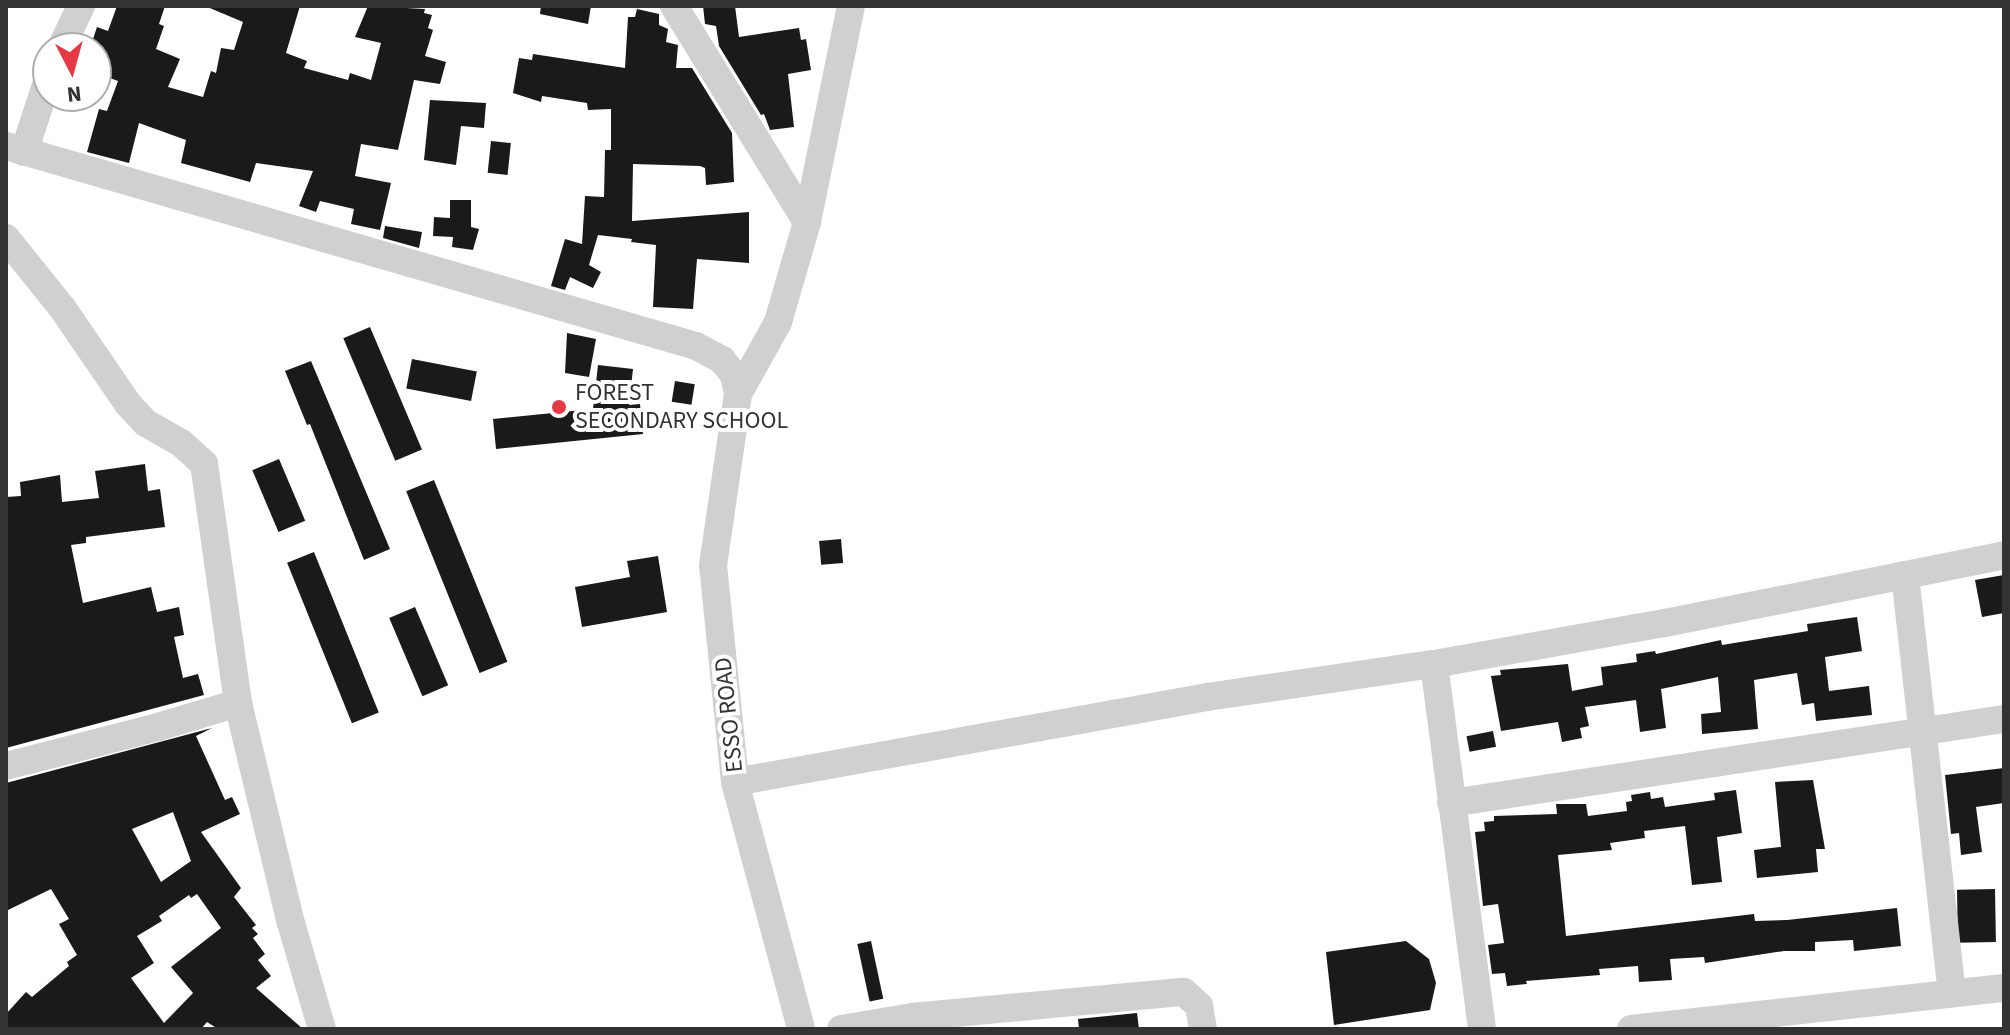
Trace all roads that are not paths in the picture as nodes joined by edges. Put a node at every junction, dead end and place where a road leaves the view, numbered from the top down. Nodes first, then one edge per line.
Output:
1 (81, 6) edge
2 (674, 6) edge
3 (851, 6) edge
4 (69, 32) edge
5 (32, 112) edge
6 (15, 149) edge
7 (807, 222) junction
8 (6, 238) edge
9 (738, 394) junction
10 (2004, 555) edge
11 (1905, 575) junction
12 (1434, 664) junction
13 (238, 703) junction
14 (2004, 719) edge
15 (1923, 732) junction
16 (6, 766) edge
17 (735, 782) junction
18 (1451, 803) junction
19 (2004, 988) edge
20 (1952, 993) junction
21 (1785, 1022) edge
22 (322, 1029) edge
23 (801, 1029) edge
24 (841, 1029) edge
25 (1203, 1029) edge
26 (1482, 1029) edge
27 (1631, 1029) edge

1 - 4 street
2 - 7 street
3 - 7 street
5 - 6 street
6 - 9 street
7 - 9 street
8 - 13 street
9 - 17 street, ESSO ROAD
10 - 11 street
11 - 12 street
11 - 15 street
12 - 17 street
12 - 18 street
13 - 16 street
13 - 22 street
14 - 15 street
15 - 18 street
15 - 20 street
17 - 23 street, ESSO ROAD
18 - 26 street
19 - 20 street
20 - 21 street
21 - 27 street
24 - 25 street

